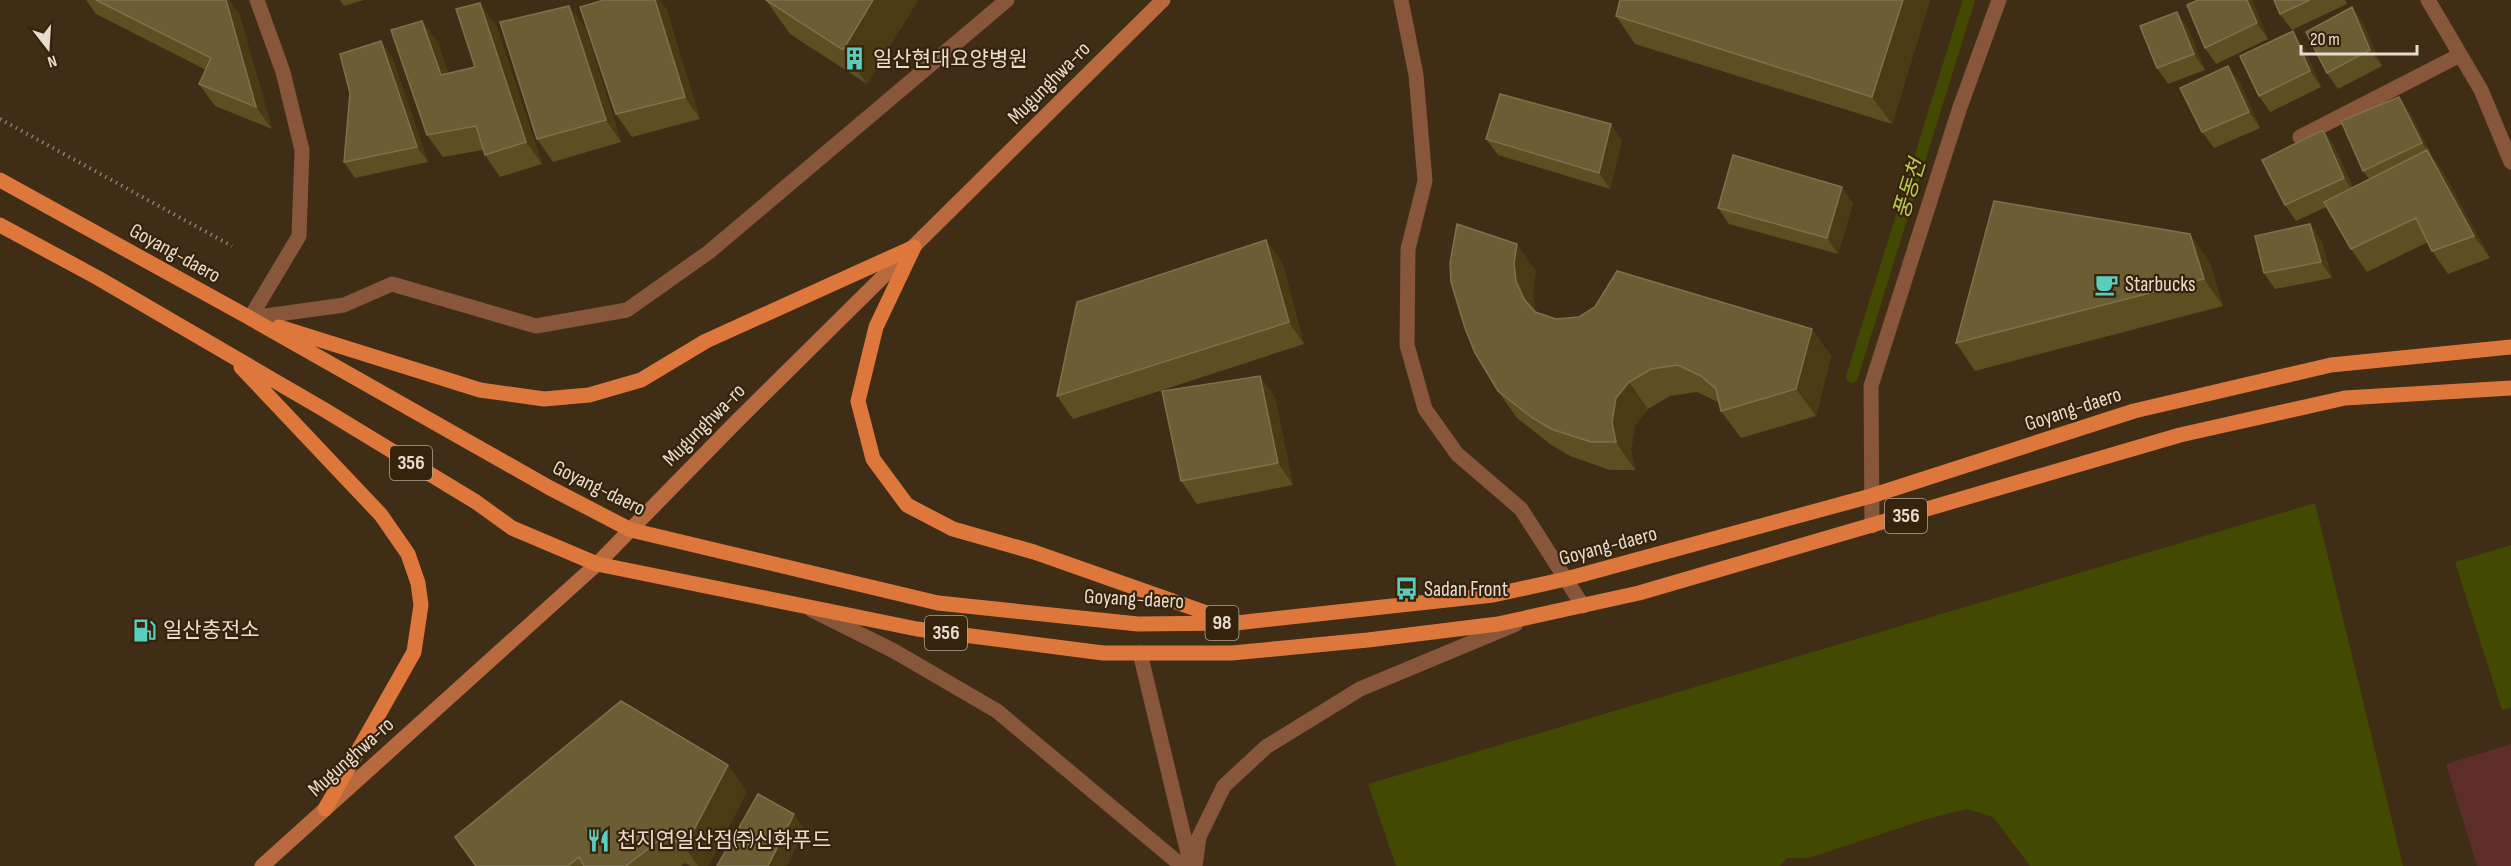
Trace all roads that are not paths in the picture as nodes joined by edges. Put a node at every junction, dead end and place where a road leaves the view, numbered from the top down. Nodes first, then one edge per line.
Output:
1 (257, 0) edge
2 (1007, 0) edge
3 (1163, 0) edge
4 (1401, 0) edge
5 (1999, 0) edge
6 (2428, 0) edge
7 (2460, 55) junction
8 (2300, 137) dead end
9 (2511, 162) edge
10 (0, 180) edge
11 (0, 225) edge
12 (914, 247) junction
13 (250, 318) junction
14 (2511, 346) edge
15 (228, 354) junction
16 (2511, 388) edge
17 (1872, 496) junction
18 (1872, 526) junction
19 (631, 530) junction
20 (597, 564) junction
21 (1566, 579) junction
22 (1583, 606) junction
23 (807, 608) junction
24 (1536, 616) junction
25 (1236, 623) junction
26 (1140, 653) junction
27 (325, 809) junction
28 (262, 866) edge
29 (1182, 866) edge
30 (1193, 866) edge

1 - 13 street
2 - 13 street
3 - 12 main road, Mugunghwa-ro
4 - 21 street
5 - 17 street
6 - 7 street
7 - 8 street
7 - 9 street
10 - 13 main road, Goyang-daero / 98
11 - 15 main road, 356
12 - 13 main road
12 - 19 main road, Mugunghwa-ro
12 - 25 main road
13 - 19 main road, Goyang-daero / 98
14 - 17 main road, Goyang-daero / 98
15 - 20 main road, 356
15 - 27 main road
16 - 18 main road, 356
17 - 18 street
17 - 21 main road, Goyang-daero / 98
18 - 22 main road, 356
19 - 20 main road, Mugunghwa-ro
19 - 25 main road, Goyang-daero / 98
20 - 23 main road, 356
20 - 27 main road, Mugunghwa-ro
21 - 22 street
21 - 25 main road, Goyang-daero / 98
22 - 24 main road, 356
23 - 26 main road, 356
23 - 29 street
24 - 26 main road, 356
24 - 30 street
26 - 30 street
27 - 28 main road, Mugunghwa-ro

